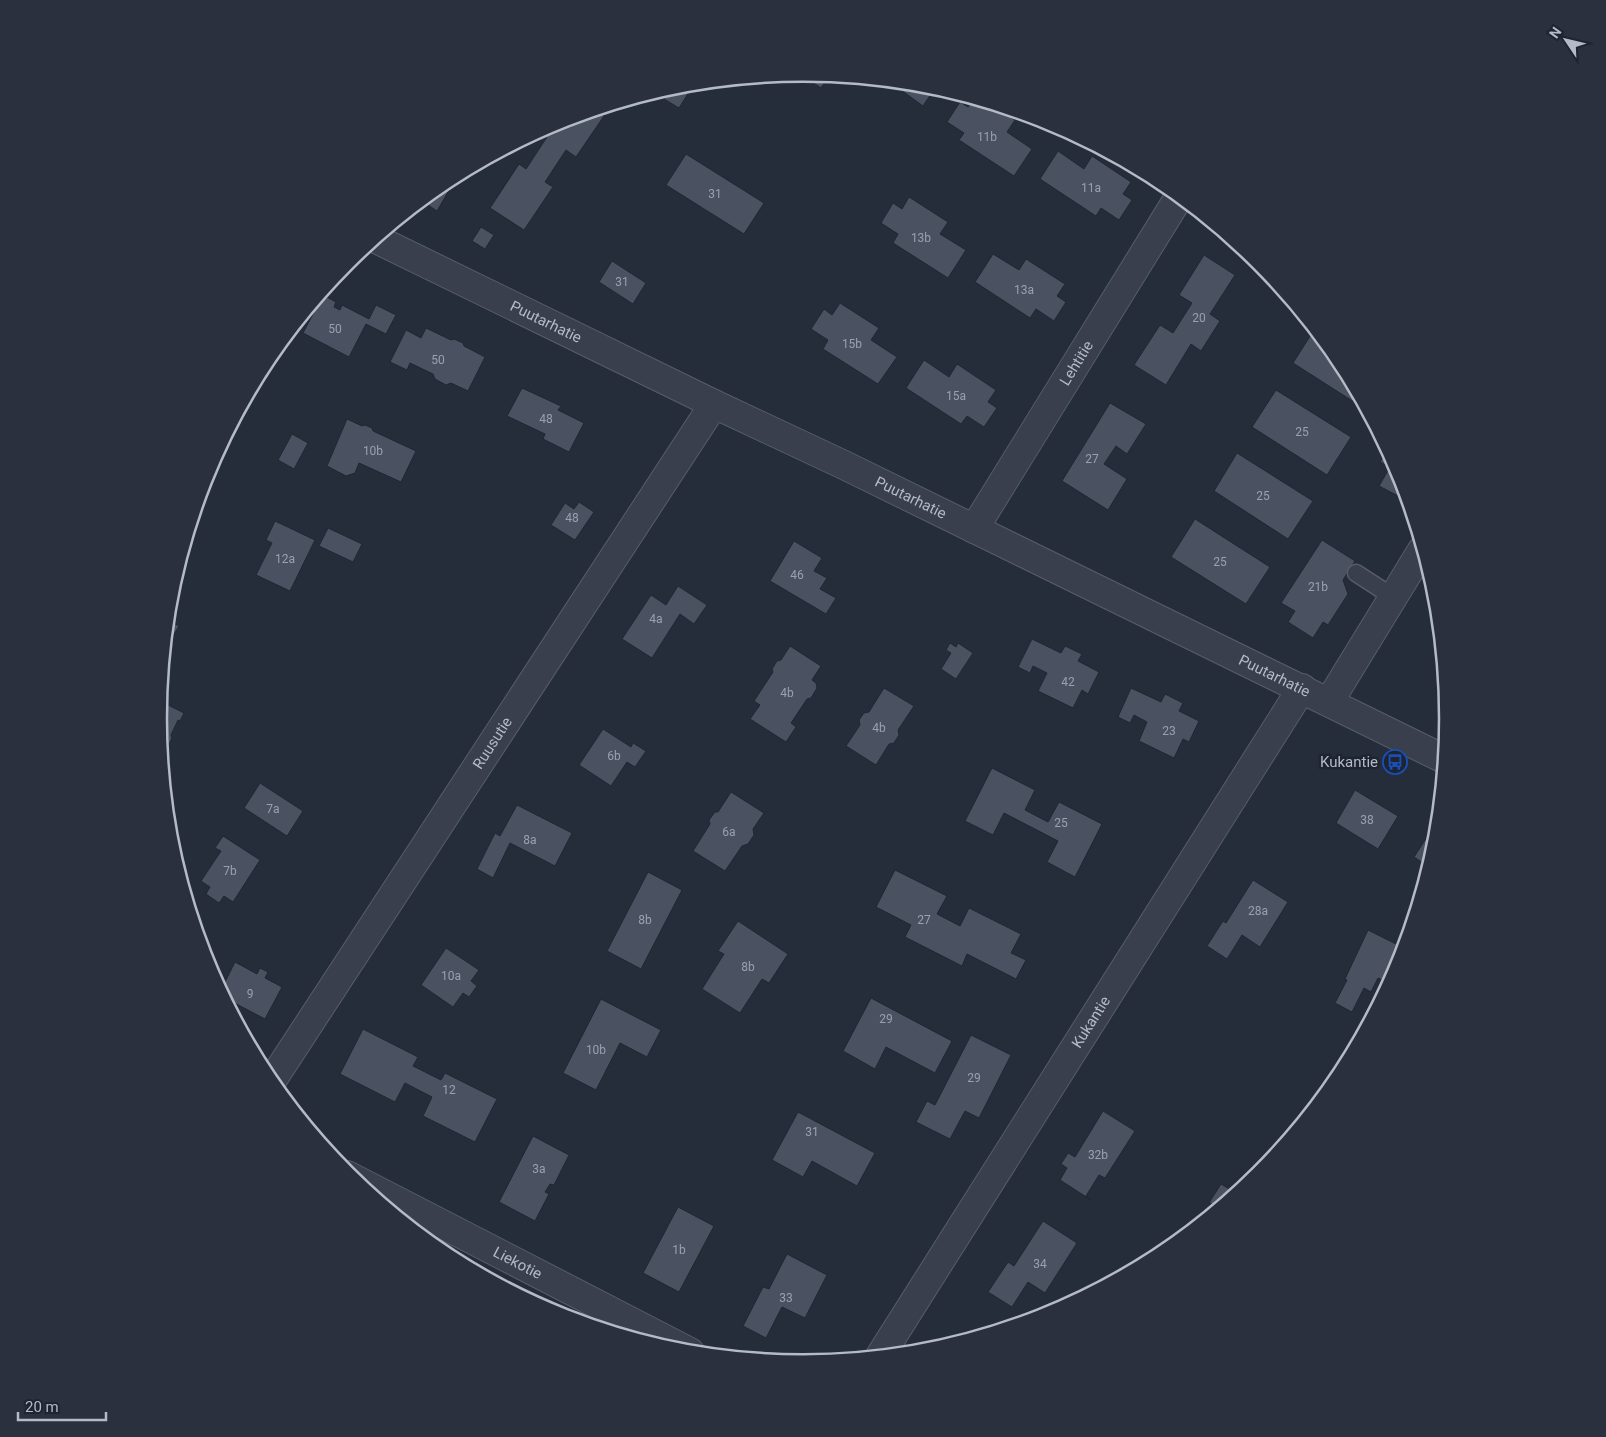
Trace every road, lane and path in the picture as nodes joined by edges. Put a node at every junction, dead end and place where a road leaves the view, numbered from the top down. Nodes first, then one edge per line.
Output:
1 (1175, 203) edge
2 (382, 242) edge
3 (714, 404) junction
4 (974, 529) junction
5 (1418, 557) edge
6 (1356, 573) dead end
7 (1393, 597) junction
8 (1302, 688) junction
9 (1329, 702) junction
10 (1438, 756) edge
11 (276, 1075) edge
12 (377, 1191) edge
13 (664, 1339) edge
14 (884, 1349) edge

1 - 4 street, Lehtitie
2 - 3 street, Puutarhatie
3 - 4 street, Puutarhatie
3 - 11 street, Ruusutie
4 - 8 street, Puutarhatie
5 - 7 street
6 - 7 lane
7 - 9 street
8 - 9 street, Puutarhatie
8 - 14 street, Kukantie
9 - 10 street, Puutarhatie
12 - 13 street, Liekotie

